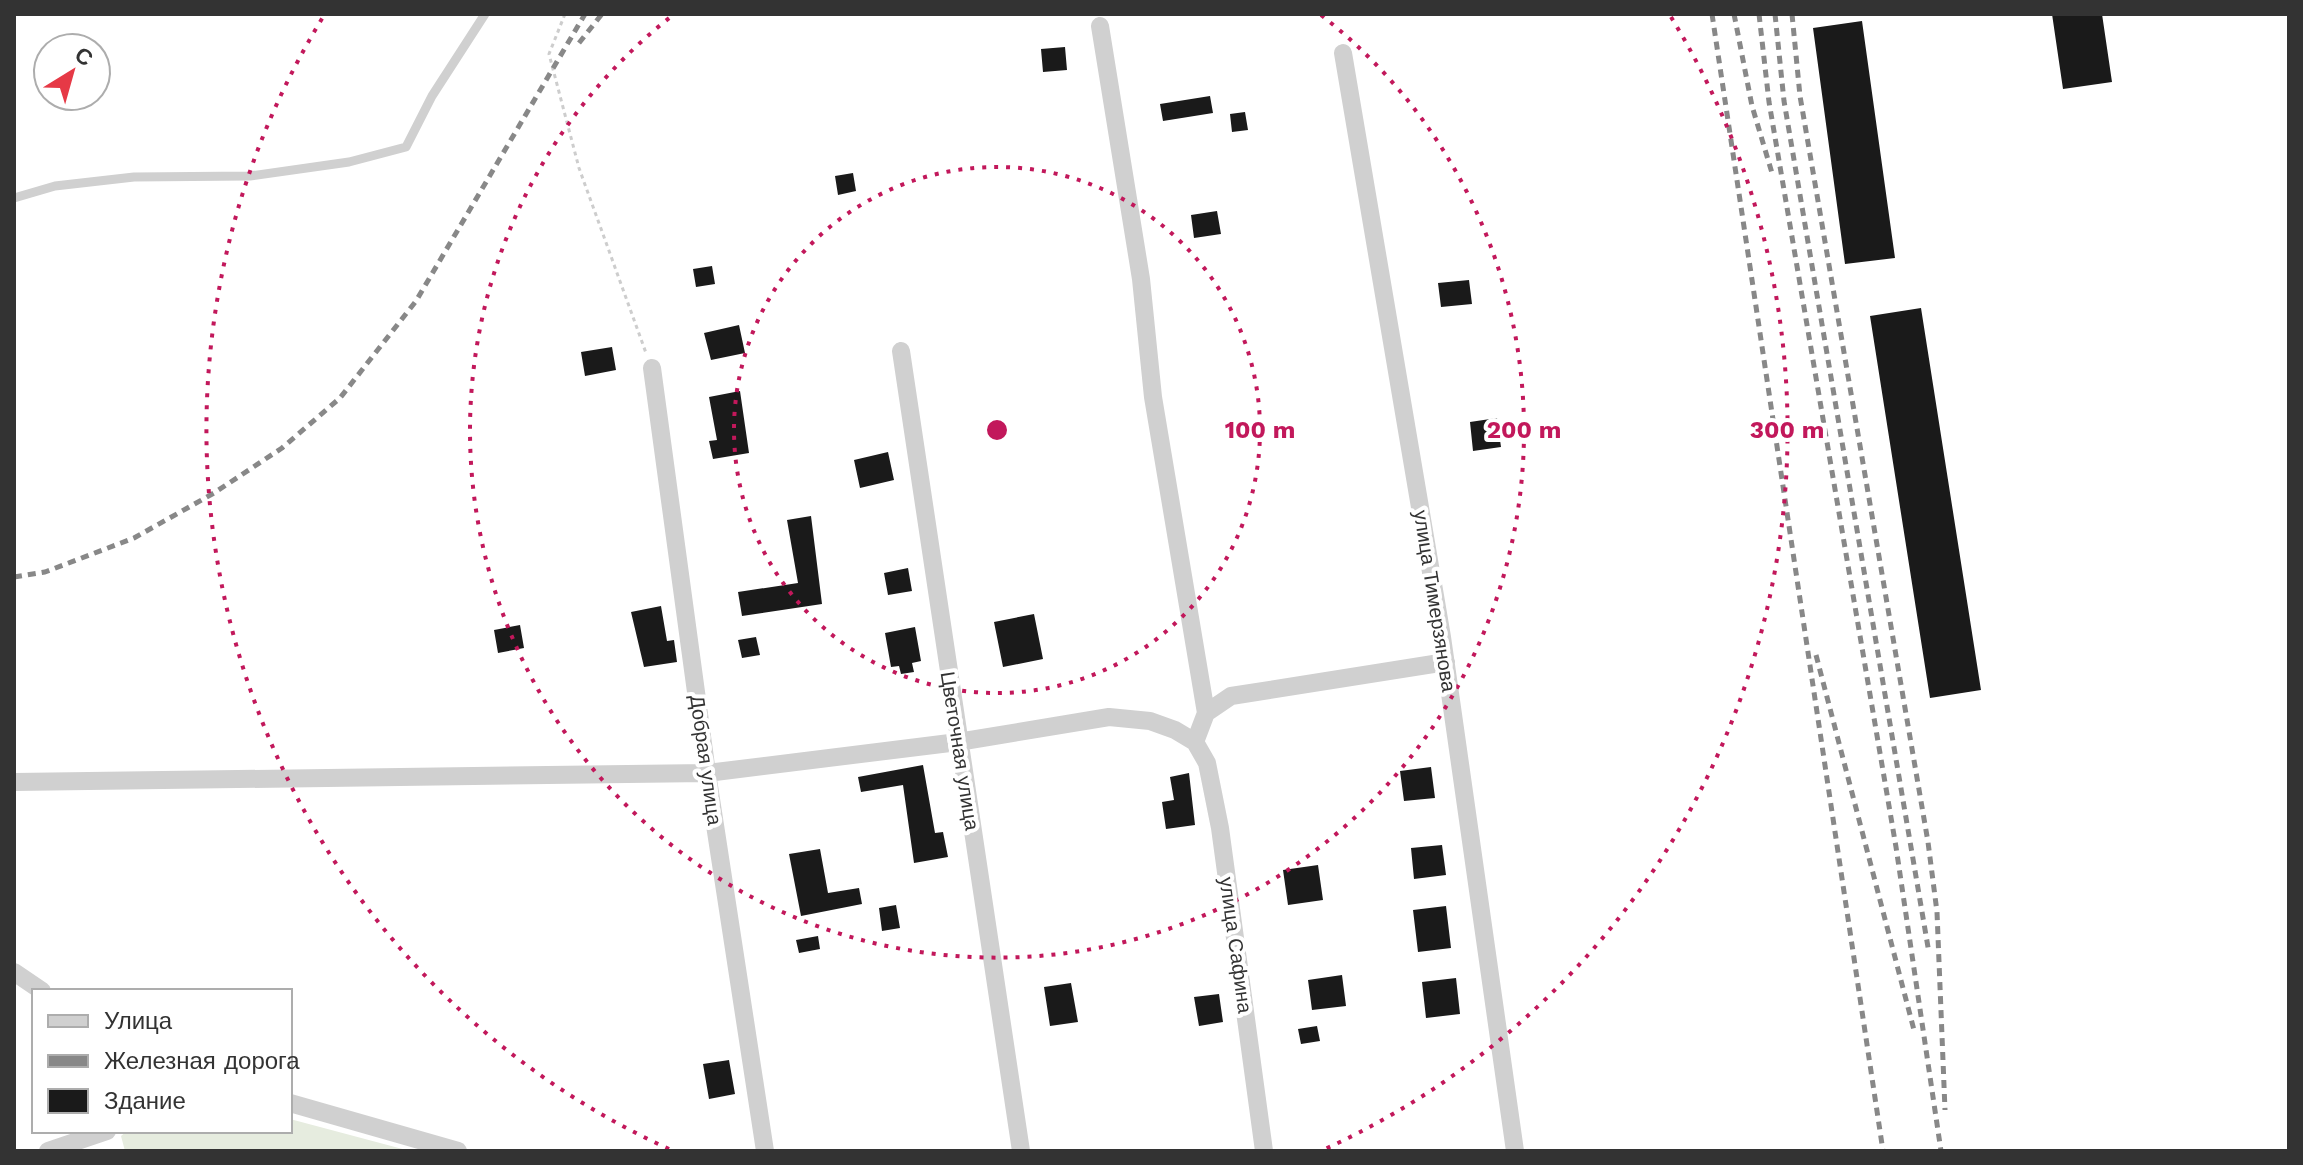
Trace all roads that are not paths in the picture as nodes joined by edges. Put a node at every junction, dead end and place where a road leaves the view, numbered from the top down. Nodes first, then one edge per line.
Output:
1 (485, 14) edge
2 (1100, 26) dead end
3 (1343, 53) dead end
4 (14, 198) edge
5 (901, 351) dead end
6 (652, 368) road end
7 (1446, 662) junction
8 (1206, 713) junction
9 (958, 742) junction
10 (1195, 742) junction
11 (707, 773) junction
12 (14, 782) edge
13 (14, 972) edge
14 (39, 989) edge
15 (292, 1104) edge
16 (103, 1133) edge
17 (79, 1146) edge
18 (48, 1151) edge
19 (458, 1151) edge
20 (765, 1151) edge
21 (1021, 1151) edge
22 (1264, 1151) edge
23 (1515, 1151) edge

1 - 4 lane
2 - 8 street
3 - 7 street, улица Тимерзянова
5 - 9 street, Цветочная улица
6 - 11 street, Добрая улица
7 - 8 street
7 - 23 street, улица Тимерзянова
8 - 10 street
9 - 10 street
9 - 11 street
9 - 21 street, Цветочная улица
10 - 22 street, улица Сафина
11 - 12 street
11 - 20 street, Добрая улица
13 - 14 street
15 - 19 street
16 - 17 street
17 - 18 street

